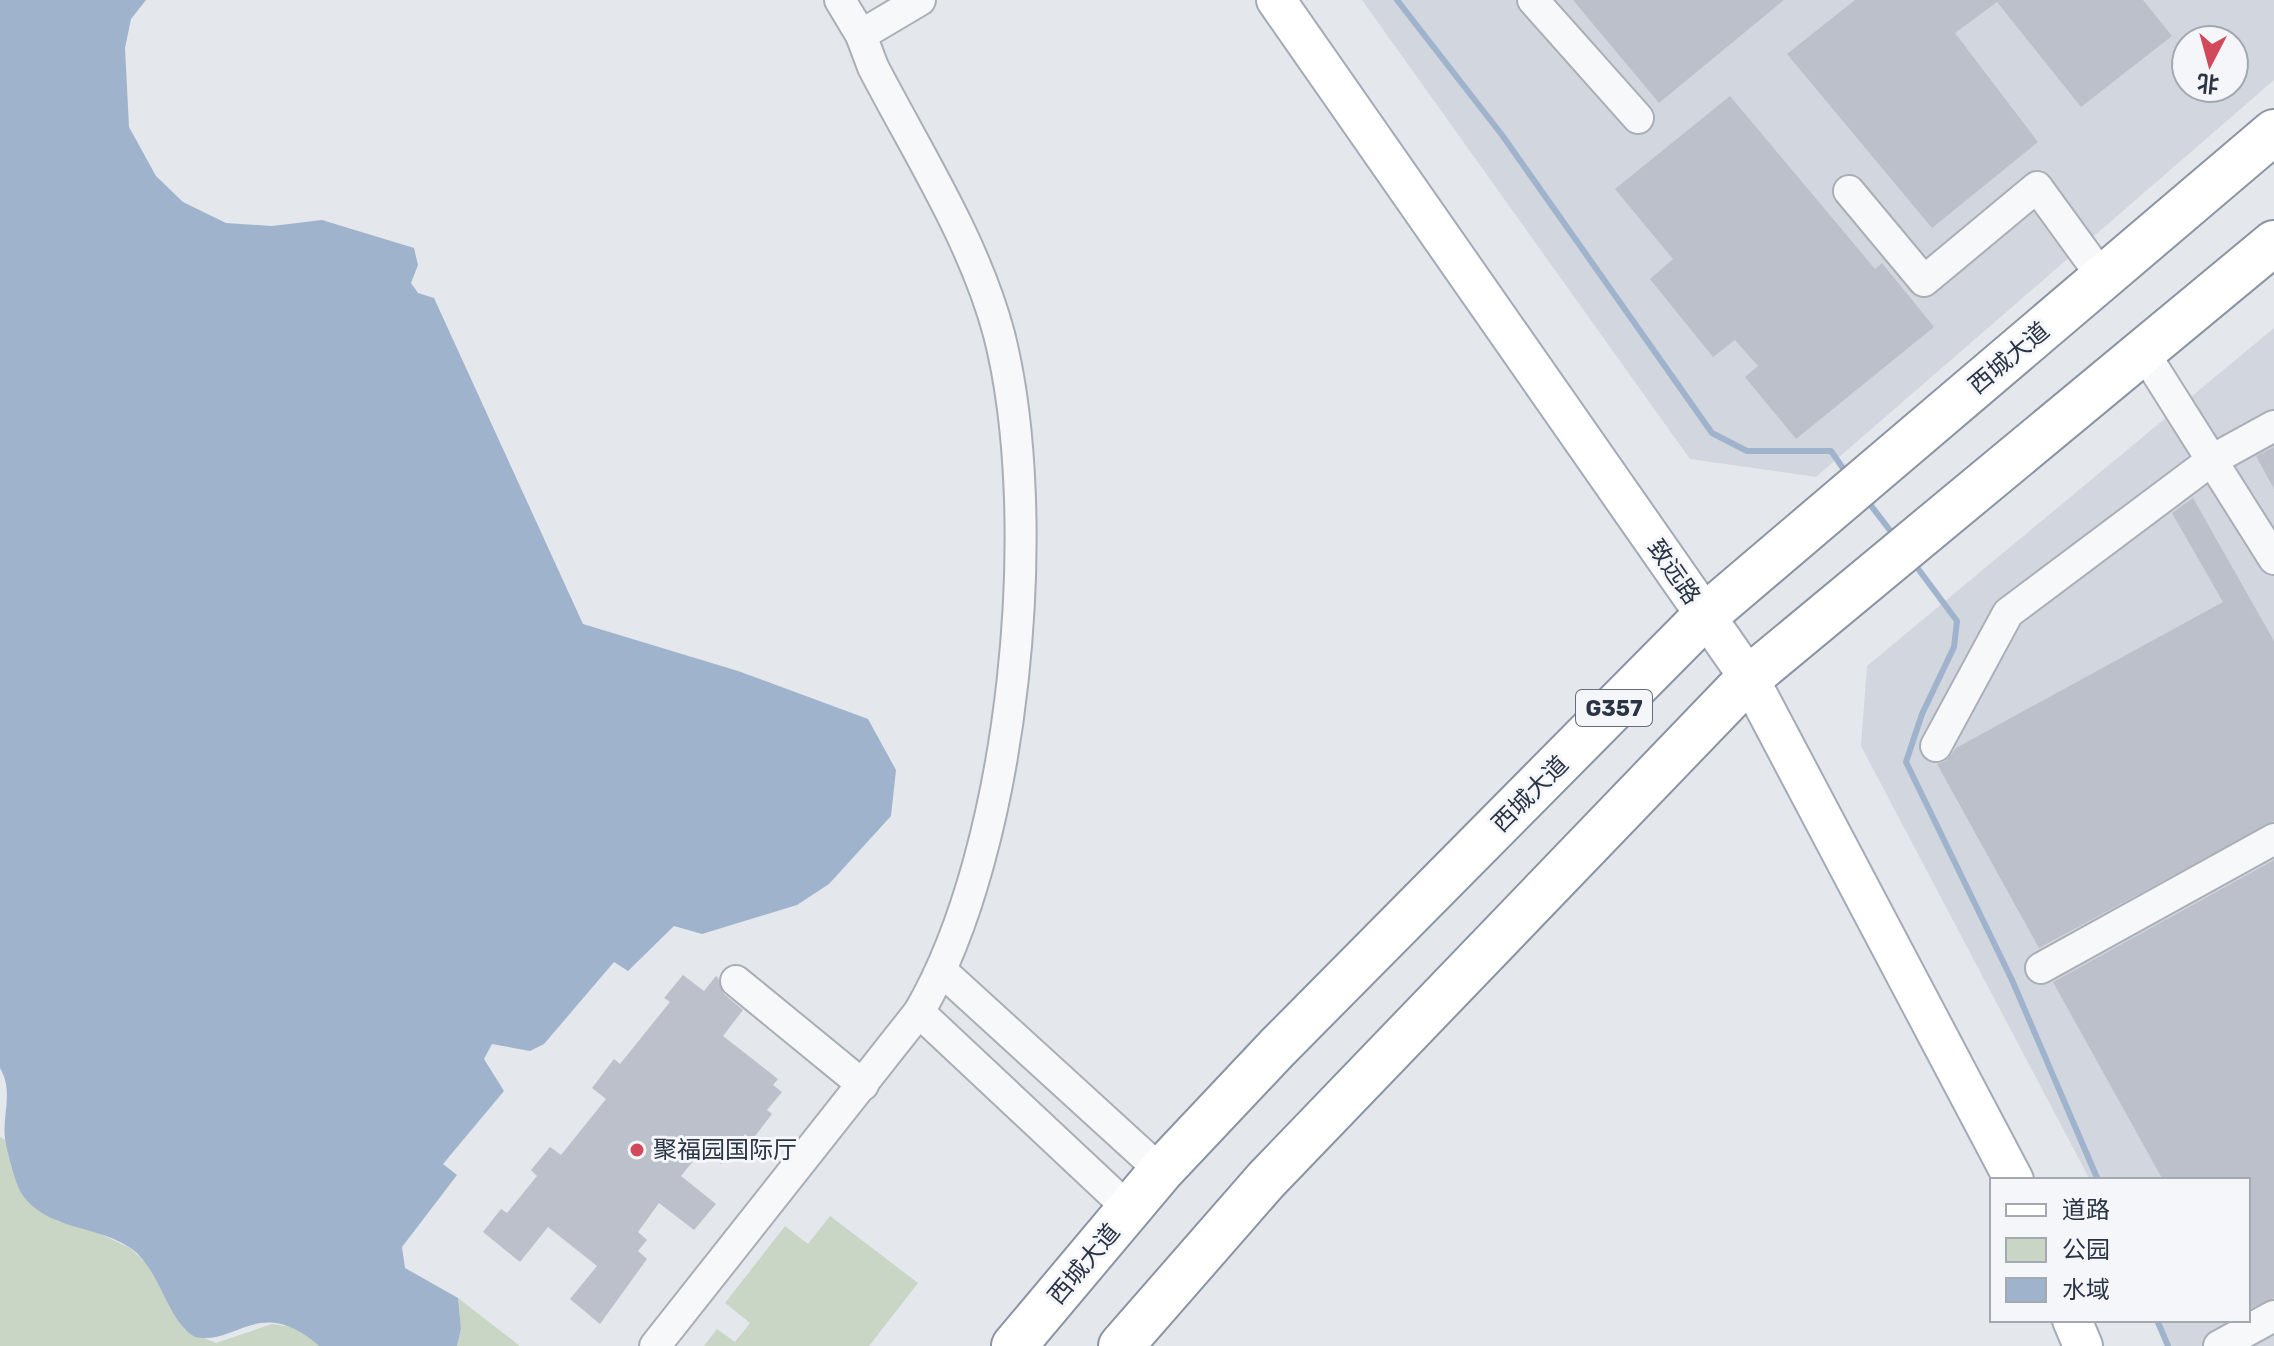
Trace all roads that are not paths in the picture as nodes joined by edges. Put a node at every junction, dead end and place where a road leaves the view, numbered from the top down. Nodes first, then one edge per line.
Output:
1 (840, 0) edge
2 (920, 0) edge
3 (1276, 0) edge
4 (1533, 0) edge
5 (861, 35) junction
6 (1638, 118) dead end
7 (2274, 132) edge
8 (1849, 191) dead end
9 (2274, 243) edge
10 (2103, 278) junction
11 (2143, 351) junction
12 (2274, 426) edge
13 (2212, 460) junction
14 (2274, 559) edge
15 (1705, 616) junction
16 (1749, 678) junction
17 (1936, 746) dead end
18 (2274, 839) edge
19 (2041, 968) dead end
20 (943, 972) junction
21 (736, 981) dead end
22 (919, 1012) junction
23 (863, 1085) junction
24 (1161, 1171) junction
25 (2013, 1178) edge
26 (1130, 1210) junction
27 (2274, 1316) edge
28 (2073, 1322) edge
29 (655, 1346) edge
30 (1014, 1346) edge
31 (1121, 1346) edge
32 (2083, 1346) edge
33 (2219, 1346) edge

1 - 5 street
2 - 5 street
3 - 15 main road, 致远路
4 - 6 street
5 - 20 street
7 - 10 highway, 西城大道 / G357
8 - 10 street
9 - 11 highway
10 - 15 highway, 西城大道 / G357
11 - 13 street
11 - 16 highway
12 - 13 street
13 - 14 street
13 - 17 street
15 - 16 main road, 致远路
15 - 24 highway, 西城大道 / G357
16 - 25 main road, 致远路
16 - 31 highway
18 - 19 street
20 - 22 street
20 - 24 street
21 - 23 street
22 - 23 street
22 - 26 street
23 - 29 street
24 - 26 highway, 西城大道 / G357
26 - 30 highway, 西城大道 / G357
27 - 33 street
28 - 32 main road

